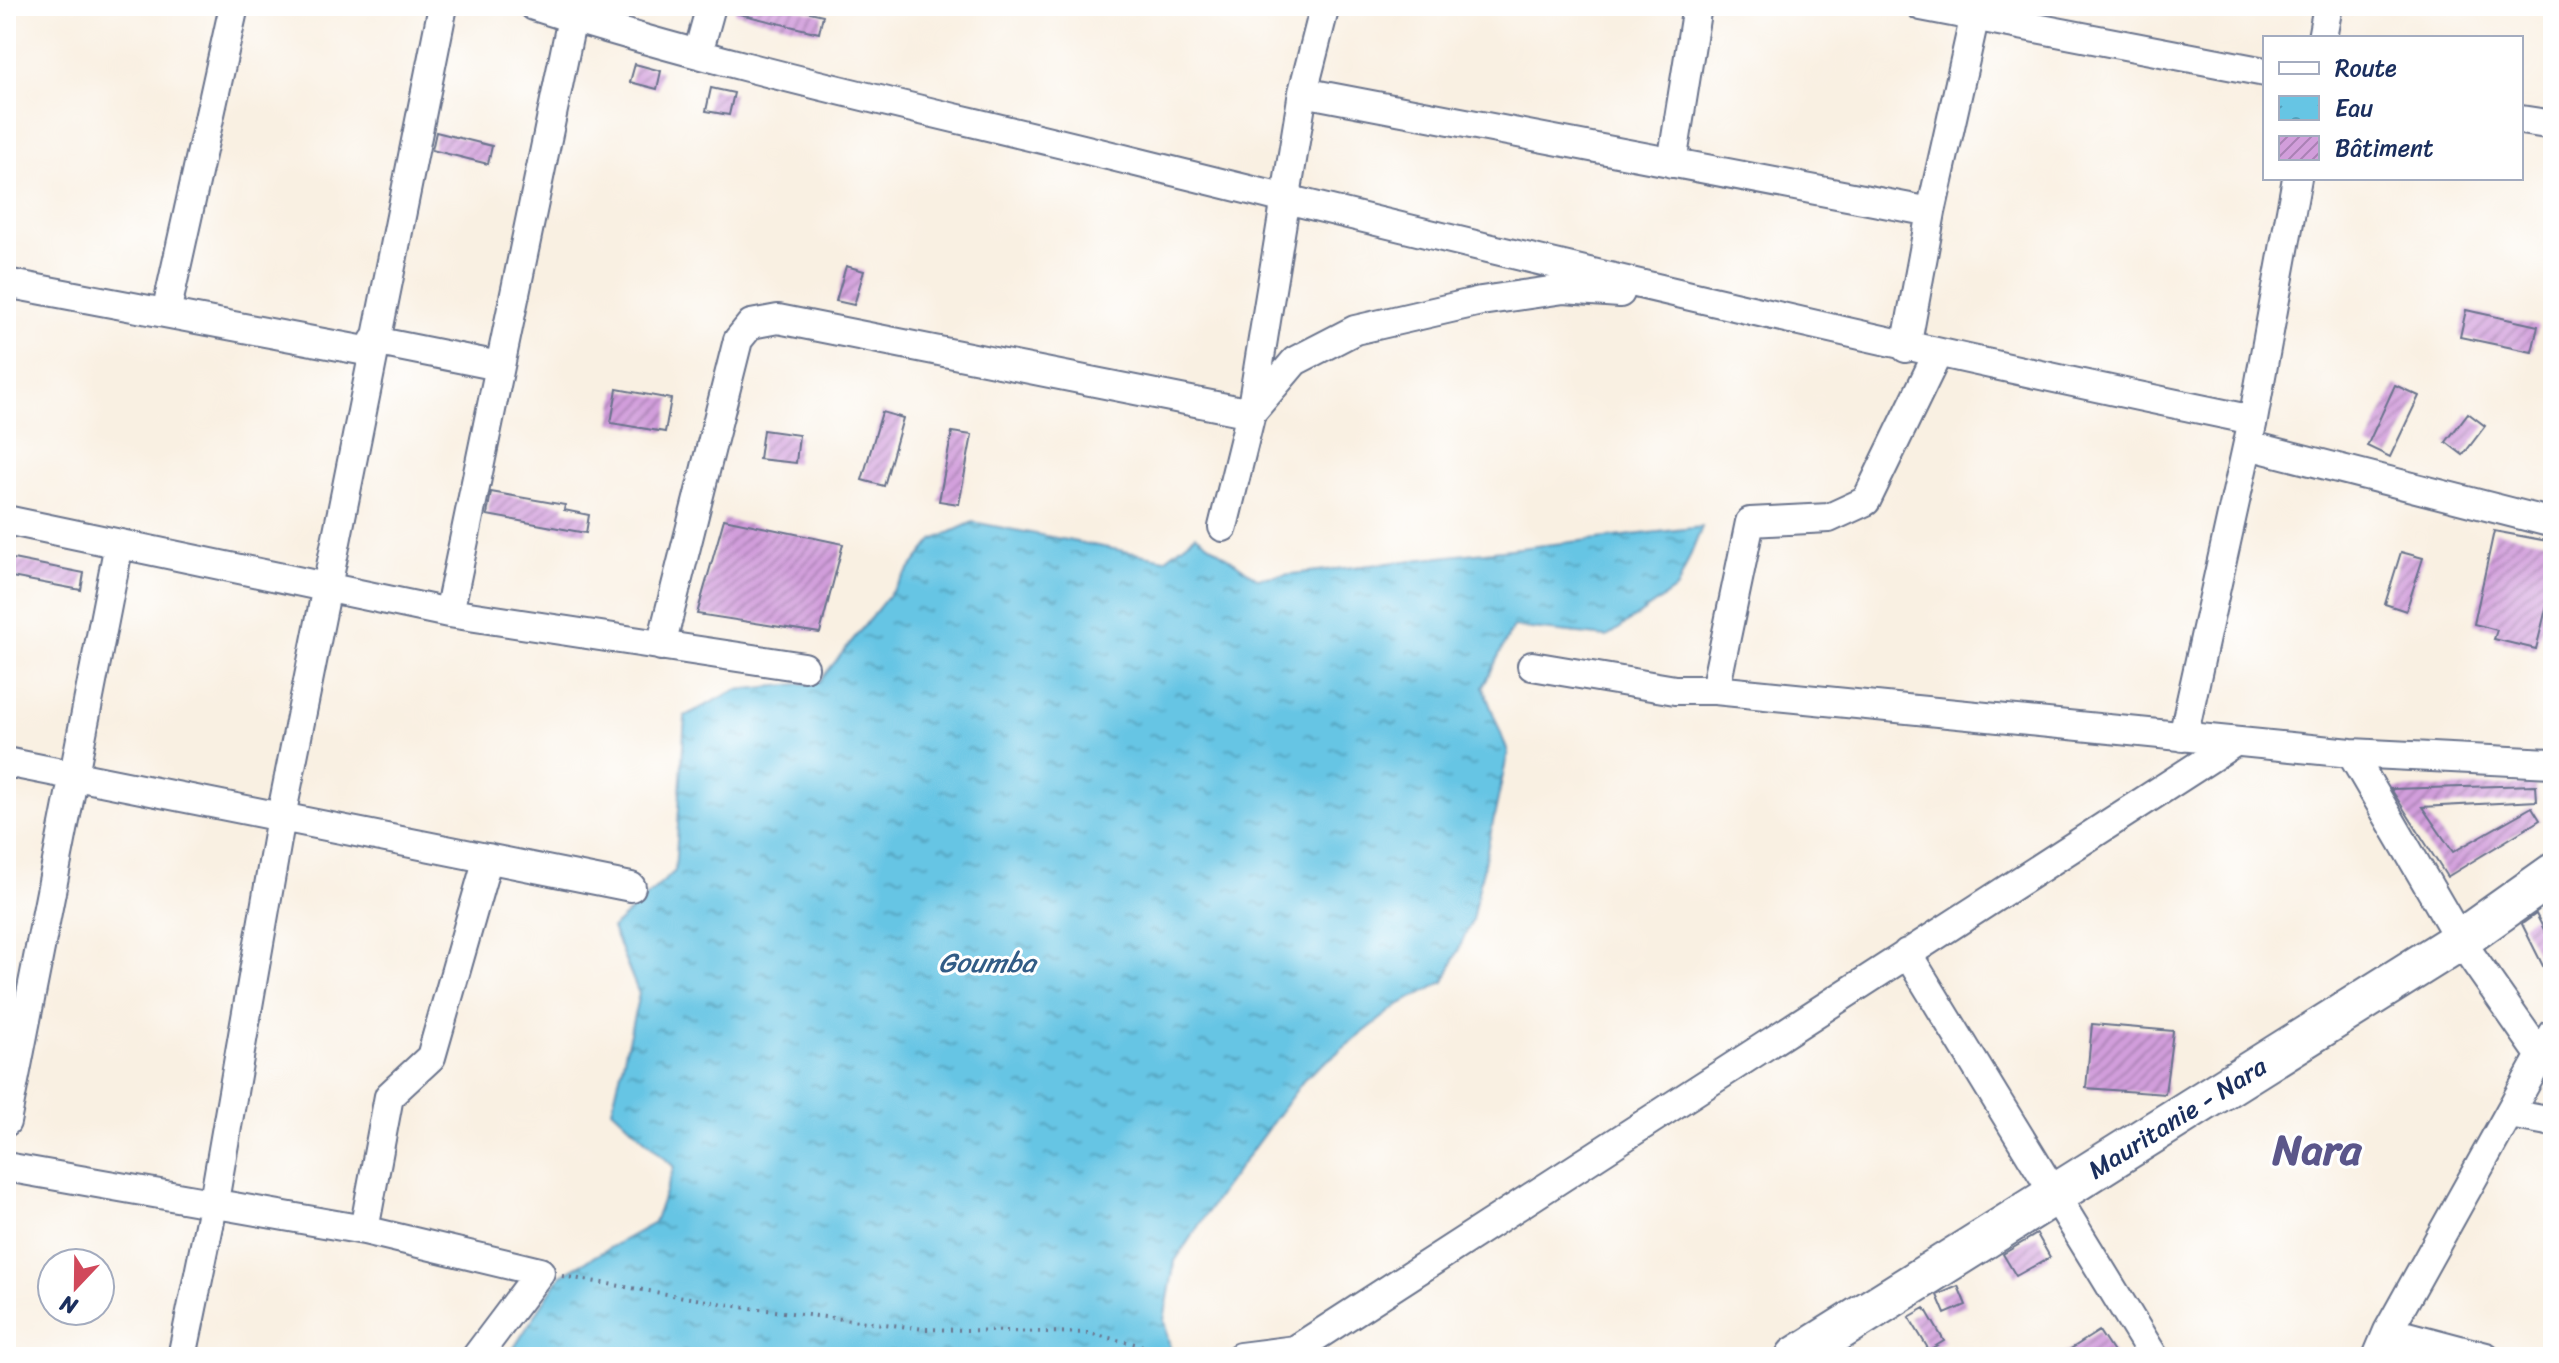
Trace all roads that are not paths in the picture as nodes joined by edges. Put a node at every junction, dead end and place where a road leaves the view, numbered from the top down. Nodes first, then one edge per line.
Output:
1 (234, 6) edge
2 (443, 6) edge
3 (534, 6) edge
4 (711, 6) edge
5 (1325, 6) edge
6 (1697, 6) edge
7 (1921, 6) edge
8 (2328, 6) edge
9 (1976, 11) edge
10 (572, 18) junction
11 (2322, 36) edge
12 (698, 53) junction
13 (2263, 72) edge
14 (1303, 92) junction
15 (2523, 120) edge
16 (2553, 125) edge
17 (1672, 163) junction
18 (2297, 180) edge
19 (1285, 199) junction
20 (1931, 212) junction
21 (6, 283) edge
22 (1699, 298) junction
23 (166, 313) junction
24 (372, 346) junction
25 (1906, 348) junction
26 (1937, 355) junction
27 (499, 366) junction
28 (1251, 413) junction
29 (2250, 432) junction
30 (6, 520) edge
31 (2553, 523) edge
32 (1223, 527) dead end
33 (119, 544) junction
34 (328, 587) junction
35 (449, 613) junction
36 (661, 646) junction
37 (1532, 666) dead end
38 (804, 667) dead end
39 (1715, 690) junction
40 (2183, 737) junction
41 (2235, 742) junction
42 (2351, 753) junction
43 (6, 762) edge
44 (2553, 763) edge
45 (74, 775) junction
46 (281, 817) junction
47 (488, 858) junction
48 (2553, 874) edge
49 (631, 887) dead end
50 (2460, 940) junction
51 (1907, 953) junction
52 (2547, 1045) edge
53 (2510, 1114) junction
54 (6, 1122) edge
55 (2553, 1122) edge
56 (6, 1167) edge
57 (2055, 1194) junction
58 (214, 1201) junction
59 (364, 1230) junction
60 (2388, 1331) junction
61 (182, 1357) edge
62 (476, 1357) edge
63 (1240, 1357) edge
64 (1796, 1357) edge
65 (2153, 1357) edge
66 (2377, 1357) edge
67 (2486, 1357) edge

1 - 23 street
2 - 24 street
3 - 10 street
4 - 12 street
5 - 14 street
6 - 17 street
7 - 9 street
8 - 11 street
9 - 13 street
9 - 20 street
10 - 12 street
10 - 27 street
12 - 19 street
14 - 17 street
14 - 19 street
15 - 16 street
17 - 20 street
18 - 29 street
19 - 22 street
19 - 28 street
20 - 25 street
21 - 23 street
22 - 25 street
22 - 28 street
23 - 24 street
24 - 27 street
24 - 34 street
25 - 26 street
26 - 29 street
26 - 39 street
27 - 35 street
28 - 32 street
28 - 36 street
29 - 31 street
29 - 40 street
30 - 33 street
33 - 34 street
33 - 45 street
34 - 35 street
34 - 46 street
35 - 36 street
36 - 38 street
37 - 39 street
39 - 40 street
40 - 41 street
41 - 42 street
41 - 51 street
42 - 44 street
42 - 50 street
43 - 45 street
45 - 46 street
45 - 54 street
46 - 47 street
46 - 58 street
47 - 49 street
47 - 59 street
48 - 50 main road, Mauritanie - Nara
50 - 52 street
50 - 57 main road, Mauritanie - Nara
51 - 57 street
51 - 63 street
52 - 53 street
53 - 55 street
53 - 60 street
56 - 58 street
57 - 64 main road, Mauritanie - Nara
57 - 65 street
58 - 59 street
58 - 61 street
59 - 62 street
60 - 66 street
60 - 67 street

